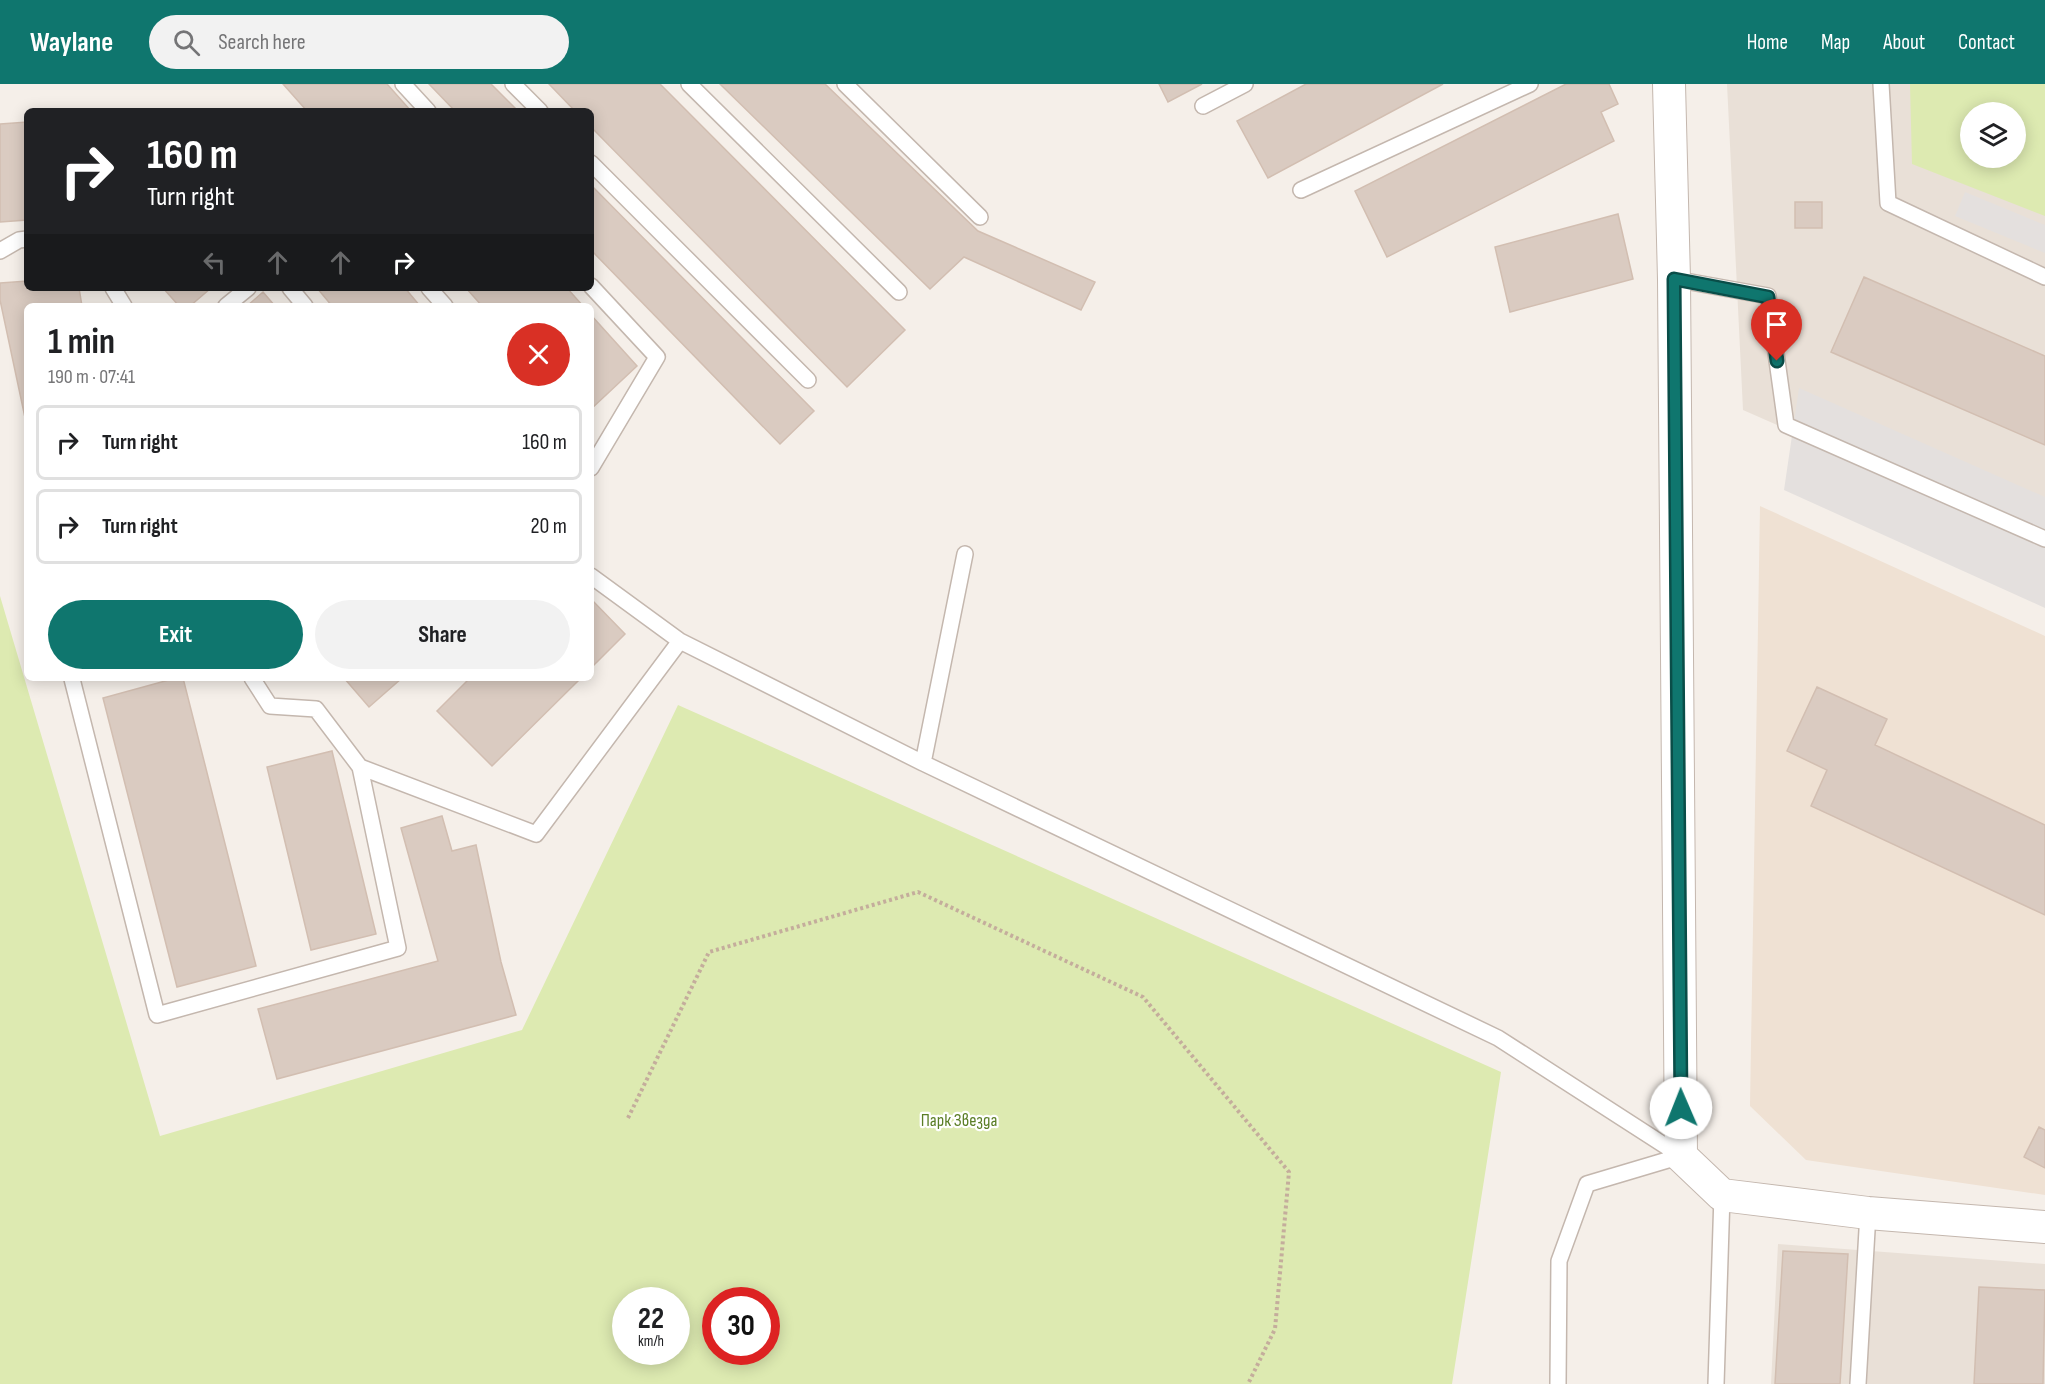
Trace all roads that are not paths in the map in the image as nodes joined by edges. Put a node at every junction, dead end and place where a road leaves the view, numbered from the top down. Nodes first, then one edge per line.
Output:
1 (403, 84) edge
2 (513, 84) edge
3 (689, 84) edge
4 (844, 84) edge
5 (1245, 84) edge
6 (1530, 84) edge
7 (1669, 84) edge
8 (1881, 84) edge
9 (1203, 106) dead end
10 (425, 108) edge
11 (537, 108) edge
12 (594, 166) edge
13 (1301, 190) dead end
14 (980, 217) dead end
15 (24, 239) edge
16 (0, 251) edge
17 (2045, 277) edge
18 (1674, 279) junction
19 (594, 289) edge
20 (244, 291) edge
21 (292, 291) edge
22 (432, 291) edge
23 (899, 292) dead end
24 (230, 303) edge
25 (302, 303) edge
26 (442, 303) edge
27 (807, 380) dead end
28 (594, 463) edge
29 (2045, 539) edge
30 (965, 554) dead end
31 (594, 578) edge
32 (680, 641) junction
33 (73, 681) edge
34 (254, 681) edge
35 (922, 763) junction
36 (360, 767) junction
37 (1681, 1156) junction
38 (1722, 1194) junction
39 (1868, 1213) junction
40 (2045, 1227) edge
41 (1558, 1384) edge
42 (1716, 1384) edge
43 (1858, 1384) edge

1 - 10 lane
2 - 11 lane
3 - 23 lane
4 - 14 lane
5 - 9 lane
6 - 13 lane
7 - 18 street
8 - 17 lane
12 - 27 lane
15 - 16 lane
18 - 29 lane
18 - 37 street
19 - 28 lane
20 - 24 lane
21 - 25 lane
22 - 26 lane
30 - 35 lane
31 - 32 lane
32 - 35 lane
32 - 36 lane
33 - 36 lane
34 - 36 lane
35 - 37 lane
37 - 38 street
37 - 41 lane
38 - 39 street
38 - 42 lane
39 - 40 street
39 - 43 lane

